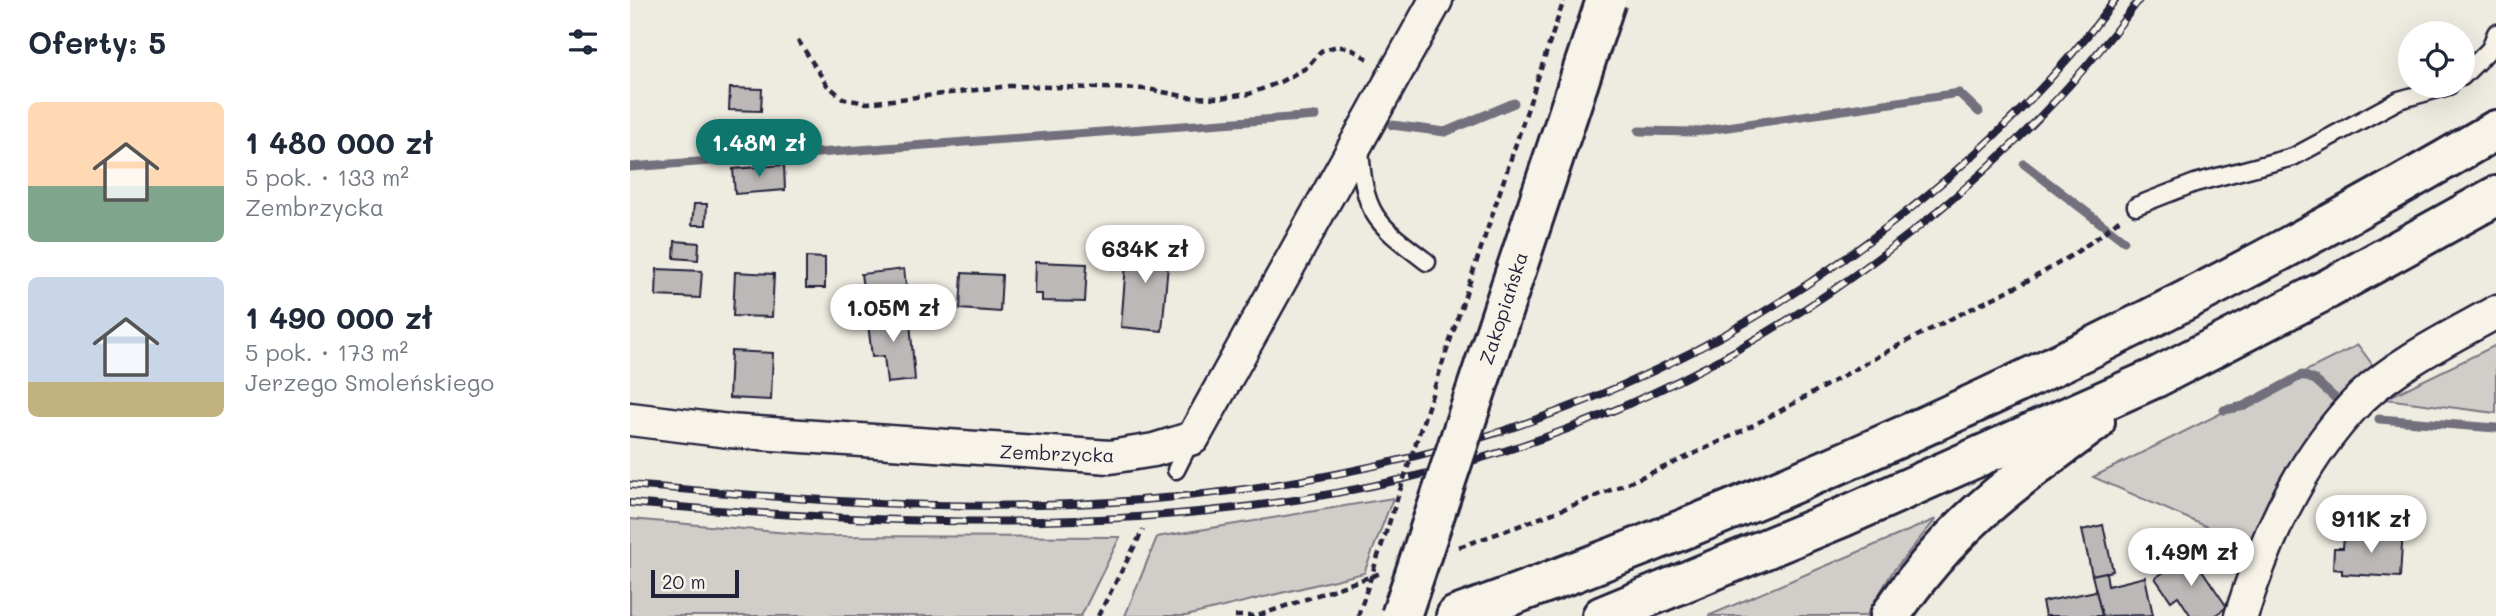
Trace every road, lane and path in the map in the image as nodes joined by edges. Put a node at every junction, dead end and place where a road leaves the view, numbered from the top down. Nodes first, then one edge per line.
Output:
1 (1436, 0) edge
2 (1564, 0) edge
3 (1606, 0) edge
4 (2496, 33) edge
5 (798, 40) dead end
6 (2475, 64) edge
7 (1394, 75) junction
8 (2406, 98) edge
9 (2496, 130) edge
10 (1360, 138) junction
11 (2496, 196) edge
12 (2136, 206) joint
13 (1427, 262) dead end
14 (2496, 312) edge
15 (2155, 378) junction
16 (630, 419) edge
17 (1193, 438) junction
18 (1176, 470) dead end
19 (1143, 530) dead end
20 (1451, 550) dead end
21 (1387, 572) dead end
22 (1098, 616) edge
23 (1235, 616) edge
24 (1358, 616) edge
25 (1401, 616) edge
26 (1456, 616) edge
27 (1602, 616) edge
28 (1890, 616) edge
29 (2241, 616) edge

1 - 7 street
2 - 24 path, bridge
3 - 25 main road, Zakopiańska, bridge
4 - 6 lane
5 - 7 path
7 - 10 street
8 - 12 lane
9 - 26 main road
10 - 13 lane
10 - 17 street
11 - 15 main road
12 - 20 path
14 - 29 street
15 - 27 main road
15 - 28 main road
16 - 17 street, Zembrzycka
17 - 18 lane
19 - 22 path
21 - 23 path

